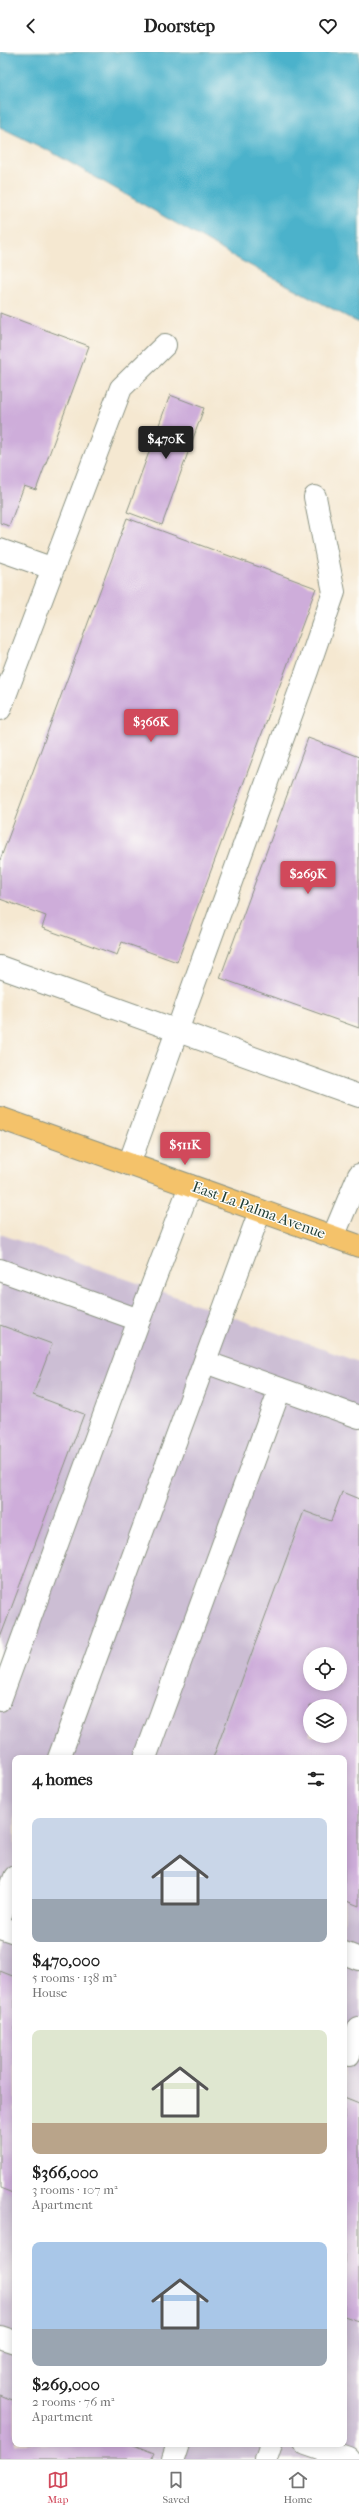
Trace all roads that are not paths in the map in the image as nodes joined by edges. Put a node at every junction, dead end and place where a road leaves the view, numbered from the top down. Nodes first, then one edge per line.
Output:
1 (165, 345) dead end
2 (315, 498) dead end
3 (0, 550) edge
4 (51, 568) junction
5 (0, 709) edge
6 (0, 968) edge
7 (178, 1030) junction
8 (359, 1096) edge
9 (0, 1118) edge
10 (128, 1164) junction
11 (359, 1175) edge
12 (190, 1186) junction
13 (260, 1211) junction
14 (333, 1237) junction
15 (359, 1246) edge
16 (0, 1270) edge
17 (139, 1320) junction
18 (205, 1362) junction
19 (280, 1389) junction
20 (359, 1417) edge
21 (0, 1700) edge
22 (60, 1755) edge
23 (146, 1755) edge
24 (12, 1885) edge
25 (0, 1917) edge
26 (0, 1926) edge
27 (12, 1931) edge
28 (347, 1954) edge
29 (359, 1959) edge
30 (359, 2028) edge
31 (351, 2056) edge
32 (0, 2337) edge
33 (12, 2341) edge
34 (177, 2447) edge
35 (270, 2447) edge
36 (315, 2447) edge
37 (172, 2459) edge
38 (266, 2459) edge
39 (349, 2459) edge

1 - 4 lane
2 - 7 lane
3 - 4 lane
4 - 5 lane
6 - 7 lane
7 - 8 lane
7 - 10 lane
9 - 10 main road, East La Palma Avenue
10 - 12 main road, East La Palma Avenue
11 - 14 lane
12 - 13 main road, East La Palma Avenue
12 - 17 lane
13 - 14 main road, East La Palma Avenue
13 - 18 lane
14 - 15 main road, East La Palma Avenue
16 - 17 lane
17 - 21 lane
18 - 19 lane
18 - 22 lane
19 - 20 lane
19 - 23 lane
24 - 25 lane
26 - 27 lane
28 - 29 lane
30 - 31 lane
32 - 33 lane
34 - 37 lane
35 - 38 lane
36 - 39 lane

